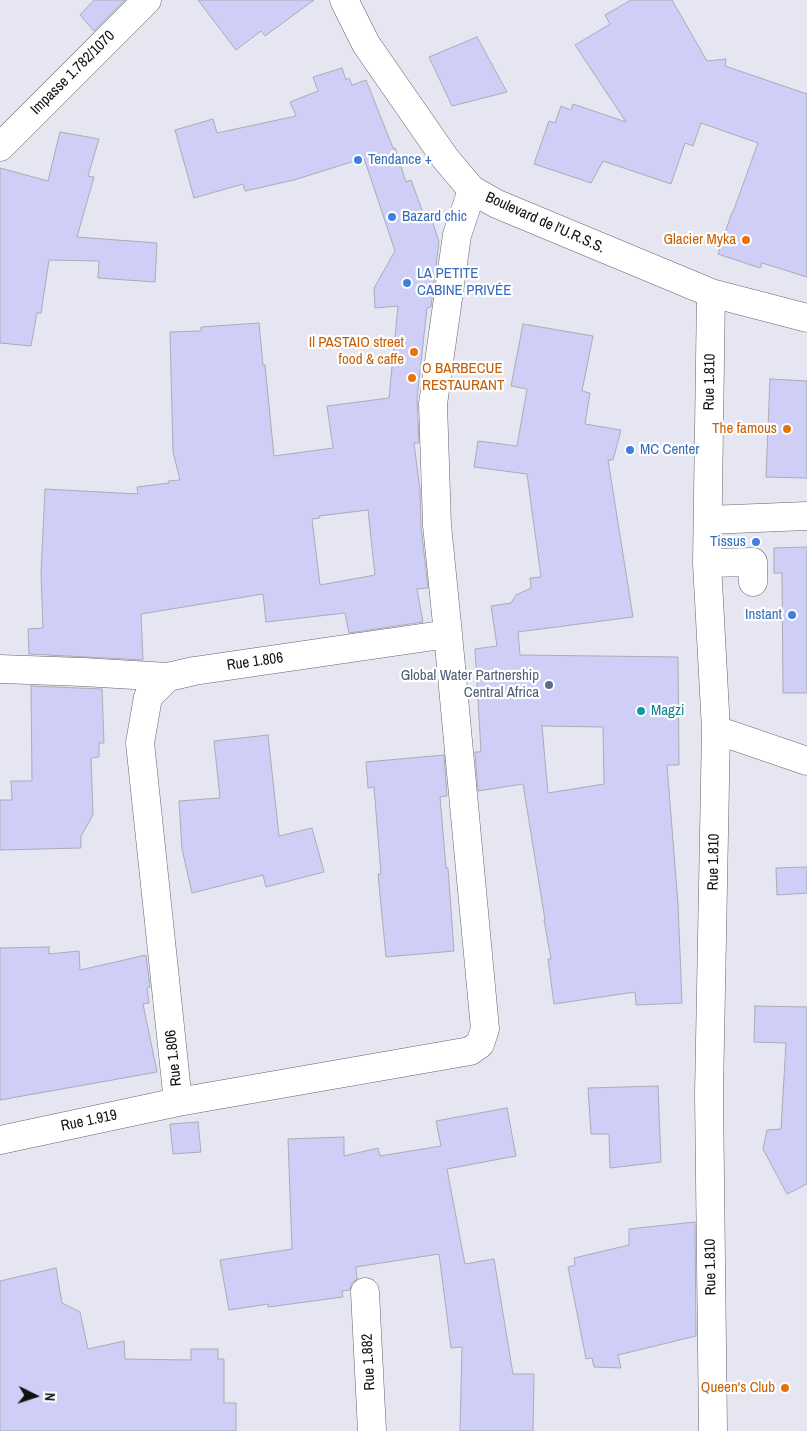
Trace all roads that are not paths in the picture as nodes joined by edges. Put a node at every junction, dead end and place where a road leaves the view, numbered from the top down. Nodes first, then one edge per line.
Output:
1 (147, 0) edge
2 (344, 0) edge
3 (0, 147) edge
4 (472, 190) junction
5 (711, 293) junction
6 (807, 318) edge
7 (807, 516) edge
8 (708, 520) junction
9 (707, 563) junction
10 (753, 582) dead end
11 (448, 634) junction
12 (0, 669) edge
13 (168, 677) junction
14 (716, 730) junction
15 (807, 762) edge
16 (178, 1102) junction
17 (0, 1140) edge
18 (365, 1292) dead end
19 (372, 1431) edge
20 (714, 1431) edge

1 - 3 street, Impasse 1.782/1070
2 - 4 street, Boulevard de l'U.R.S.S.
4 - 5 street, Boulevard de l'U.R.S.S.
4 - 11 street, Rue 1.806
5 - 6 street, Boulevard de l'U.R.S.S.
5 - 8 street, Rue 1.810
7 - 8 street
8 - 9 street, Rue 1.810
9 - 10 street
9 - 14 street, Rue 1.810
11 - 13 street, Rue 1.806
11 - 16 street, Rue 1.806
12 - 13 street
13 - 16 street, Rue 1.806
14 - 15 street
14 - 20 street, Rue 1.810
16 - 17 street, Rue 1.919
18 - 19 street, Rue 1.882

